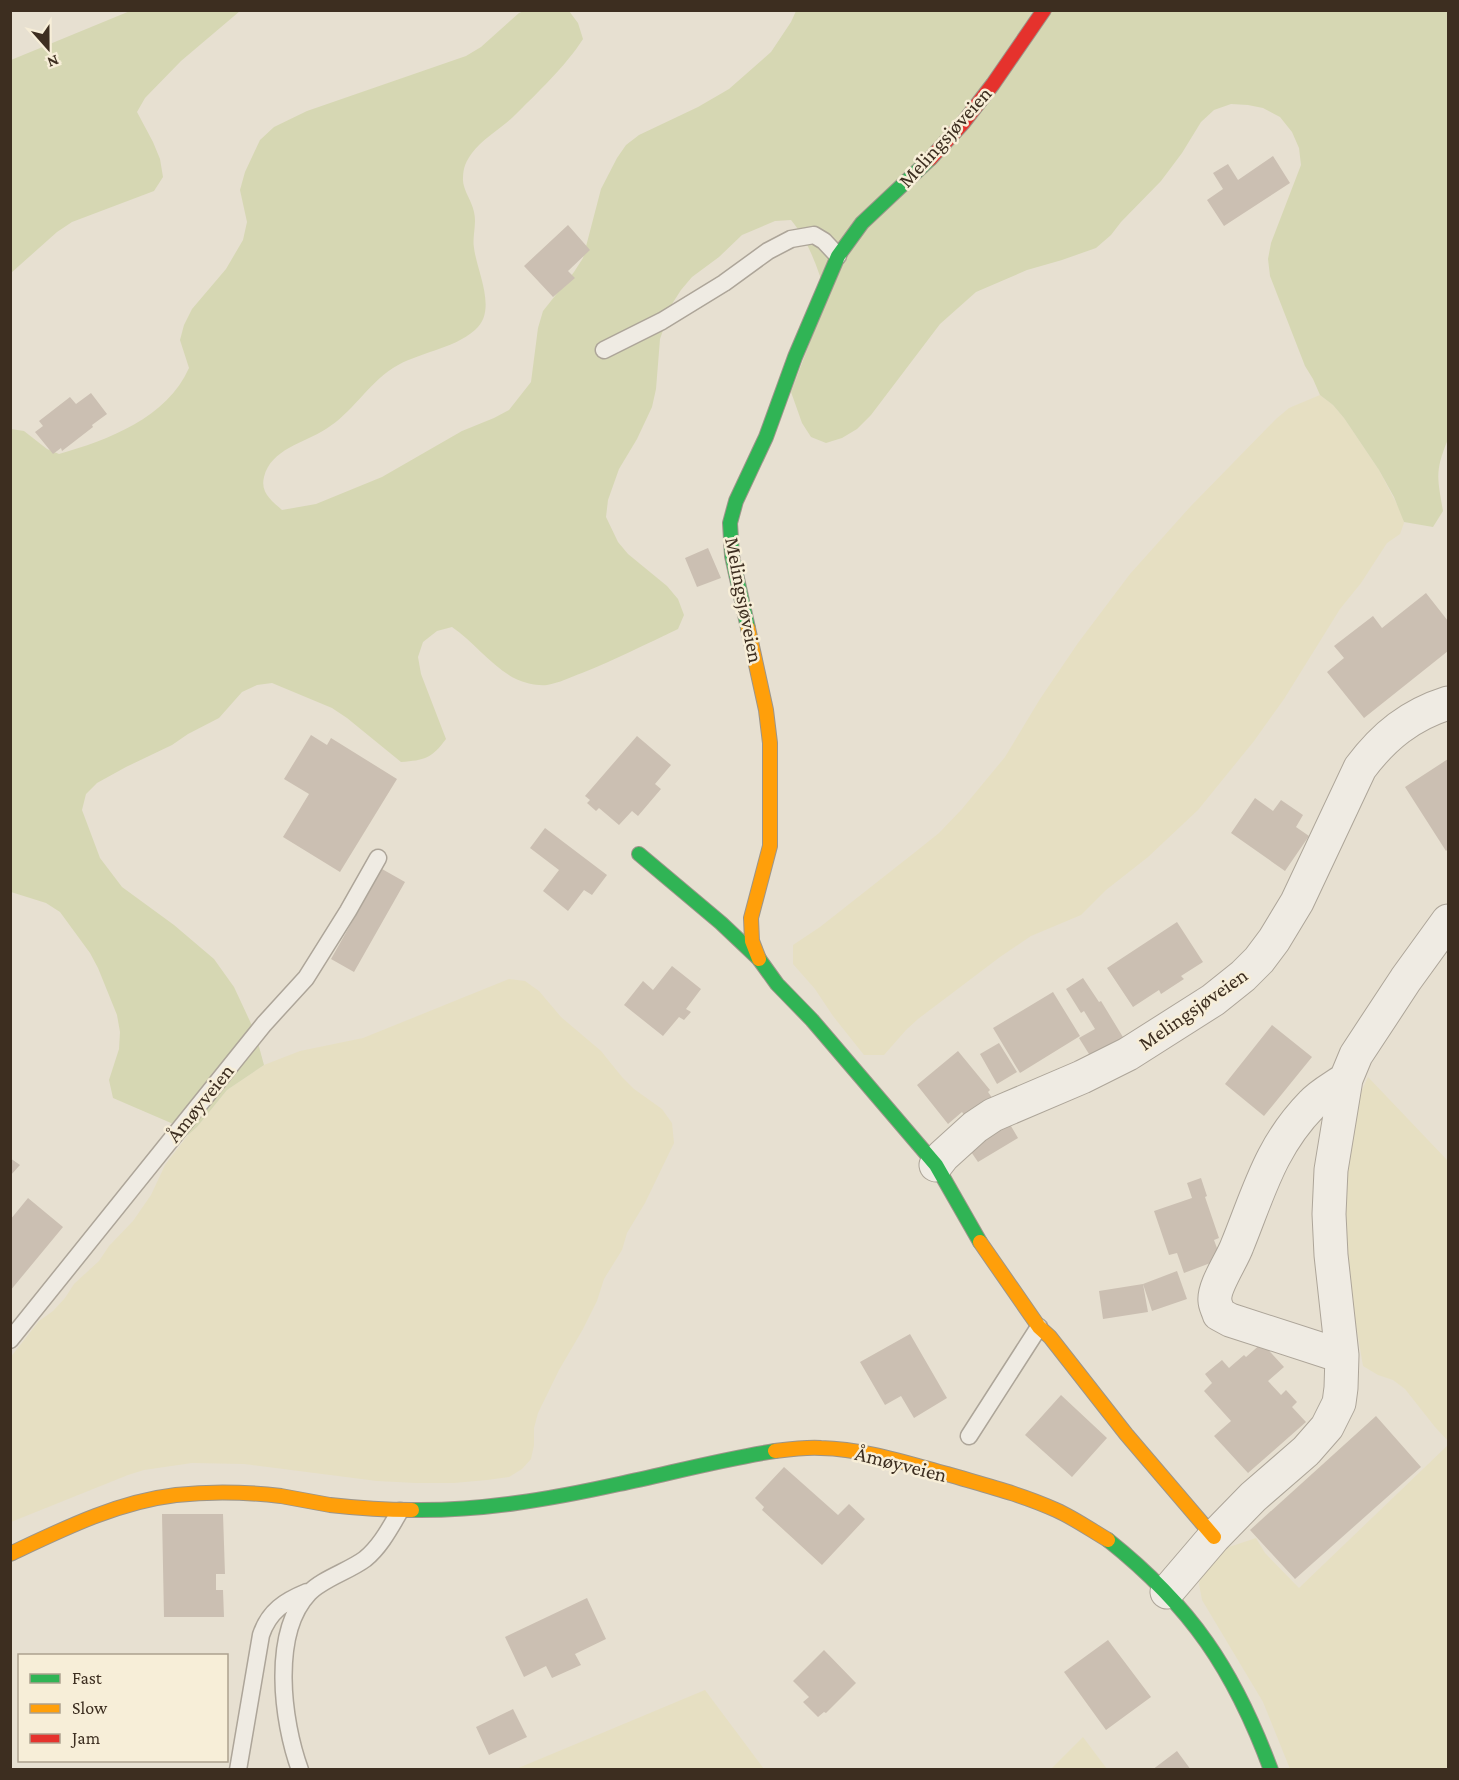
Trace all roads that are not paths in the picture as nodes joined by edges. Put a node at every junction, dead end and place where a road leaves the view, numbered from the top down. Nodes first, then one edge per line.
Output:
1 (1044, 10) edge
2 (838, 256) junction
3 (604, 350) dead end
4 (1449, 703) edge
5 (639, 854) dead end
6 (378, 858) dead end
7 (1449, 921) edge
8 (759, 959) junction
9 (1346, 1079) junction
10 (936, 1165) junction
11 (1039, 1327) junction
12 (10, 1340) edge
13 (1342, 1355) junction
14 (969, 1436) dead end
15 (400, 1511) junction
16 (1214, 1537) junction
17 (10, 1554) edge
18 (311, 1591) junction
19 (1167, 1592) junction
20 (238, 1770) edge
21 (300, 1770) edge
22 (1271, 1770) edge

1 - 2 street, Melingsjøveien
2 - 3 lane
2 - 8 street, Melingsjøveien
4 - 10 street, Melingsjøveien
5 - 8 street, Melingsjøveien
6 - 12 lane, Åmøyveien
7 - 9 street
8 - 10 street, Melingsjøveien
9 - 13 street
9 - 13 street
10 - 11 street, Melingsjøveien
11 - 14 lane
11 - 16 street, Melingsjøveien
13 - 16 street
15 - 17 street, Åmøyveien
15 - 18 lane
15 - 19 street, Åmøyveien
16 - 19 street
18 - 20 lane
18 - 21 lane
19 - 22 street, Åmøyveien

